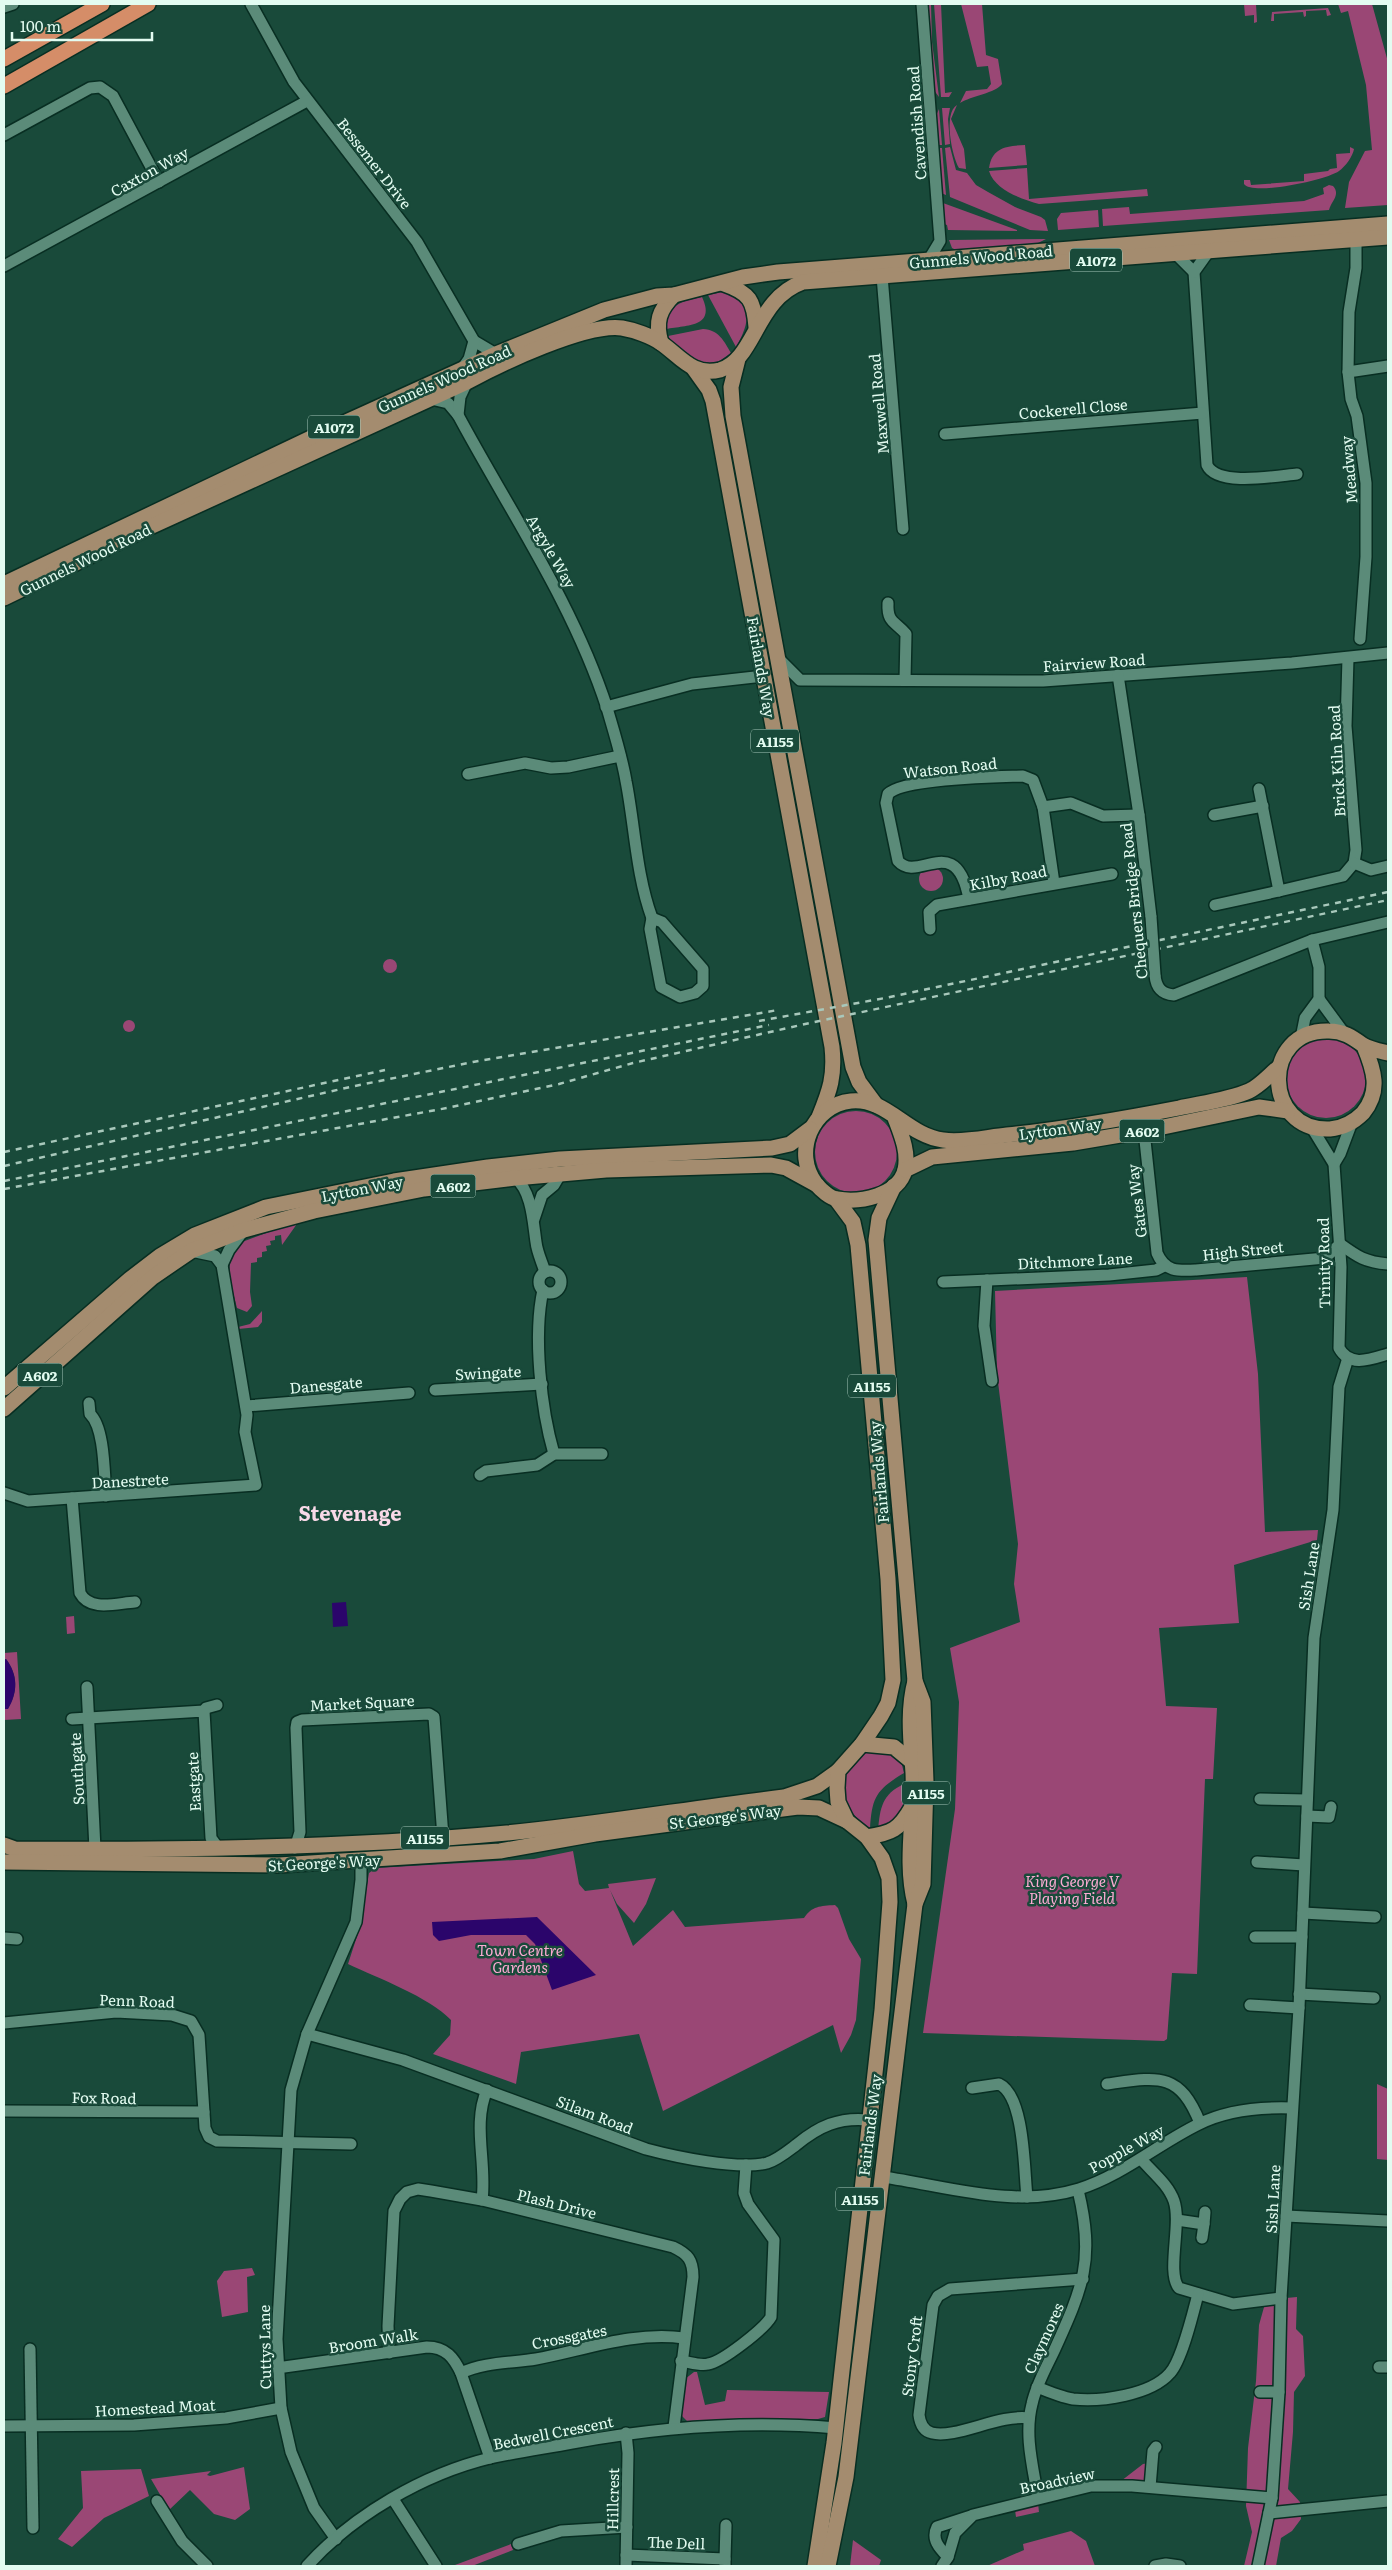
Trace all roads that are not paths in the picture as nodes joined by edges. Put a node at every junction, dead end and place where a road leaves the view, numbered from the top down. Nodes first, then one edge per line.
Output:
1 (13, 4) edge
2 (102, 4) edge
3 (148, 4) edge
4 (251, 4) edge
5 (922, 4) edge
6 (4, 8) edge
7 (4, 59) edge
8 (4, 86) edge
9 (308, 101) junction
10 (4, 135) edge
11 (159, 182) junction
12 (1388, 224) edge
13 (1388, 237) edge
14 (1356, 239) junction
15 (940, 241) junction
16 (1209, 251) junction
17 (1175, 254) junction
18 (959, 258) junction
19 (928, 261) junction
20 (4, 266) edge
21 (1194, 272) junction
22 (882, 276) junction
23 (724, 284) junction
24 (674, 295) junction
25 (756, 328) junction
26 (474, 341) junction
27 (661, 343) junction
28 (496, 354) junction
29 (738, 359) junction
30 (1388, 366) edge
31 (694, 369) junction
32 (1348, 372) junction
33 (464, 376) junction
34 (431, 399) junction
35 (1203, 413) junction
36 (458, 416) junction
37 (945, 434) dead end
38 (1298, 474) dead end
39 (903, 529) dead end
40 (4, 584) edge
41 (4, 598) edge
42 (888, 603) dead end
43 (1360, 639) dead end
44 (1388, 653) edge
45 (777, 657) junction
46 (1348, 658) junction
47 (1118, 675) junction
48 (764, 676) junction
49 (800, 680) junction
50 (905, 680) junction
51 (785, 701) junction
52 (606, 707) junction
53 (620, 756) junction
54 (468, 774) dead end
55 (1260, 789) dead end
56 (1262, 806) junction
57 (1043, 807) junction
58 (1139, 815) junction
59 (1214, 815) dead end
60 (1354, 863) junction
61 (1388, 866) edge
62 (1112, 874) dead end
63 (1054, 883) junction
64 (1279, 891) junction
65 (969, 900) junction
66 (1215, 904) dead end
67 (652, 918) junction
68 (1388, 922) edge
69 (930, 929) dead end
70 (1312, 940) junction
71 (1319, 998) junction
72 (1344, 1033) junction
73 (1301, 1038) junction
74 (1364, 1046) junction
75 (1388, 1053) edge
76 (1279, 1067) junction
77 (1382, 1084) edge
78 (876, 1105) junction
79 (1288, 1111) junction
80 (819, 1117) junction
81 (895, 1118) junction
82 (1352, 1122) junction
83 (1312, 1128) junction
84 (810, 1130) junction
85 (1144, 1131) junction
86 (1334, 1164) junction
87 (905, 1170) junction
88 (561, 1173) junction
89 (515, 1178) junction
90 (817, 1185) junction
91 (894, 1186) junction
92 (836, 1199) junction
93 (534, 1219) junction
94 (244, 1230) junction
95 (1340, 1244) junction
96 (191, 1251) junction
97 (1325, 1258) junction
98 (1388, 1264) edge
99 (222, 1265) junction
100 (1164, 1266) junction
101 (1341, 1267) junction
102 (545, 1272) junction
103 (986, 1280) junction
104 (943, 1282) dead end
105 (543, 1290) junction
106 (1388, 1354) edge
107 (1348, 1358) junction
108 (992, 1381) dead end
109 (542, 1384) junction
110 (4, 1388) edge
111 (436, 1390) dead end
112 (410, 1393) dead end
113 (89, 1403) dead end
114 (246, 1406) junction
115 (4, 1409) edge
116 (554, 1454) junction
117 (602, 1454) dead end
118 (480, 1475) dead end
119 (5, 1490) edge
120 (106, 1496) junction
121 (72, 1498) junction
122 (135, 1602) dead end
123 (915, 1681) junction
124 (87, 1687) dead end
125 (216, 1705) dead end
126 (204, 1711) junction
127 (88, 1718) junction
128 (72, 1719) dead end
129 (862, 1744) junction
130 (911, 1761) junction
131 (838, 1770) junction
132 (1260, 1799) dead end
133 (1307, 1800) junction
134 (1331, 1806) dead end
135 (912, 1807) junction
136 (1307, 1816) junction
137 (847, 1822) junction
138 (443, 1837) junction
139 (867, 1837) junction
140 (4, 1845) edge
141 (295, 1848) junction
142 (95, 1849) junction
143 (219, 1849) junction
144 (361, 1860) junction
145 (4, 1862) edge
146 (1257, 1862) dead end
147 (1304, 1865) junction
148 (914, 1904) junction
149 (1303, 1913) junction
150 (1375, 1917) dead end
151 (1255, 1937) dead end
152 (1302, 1937) junction
153 (4, 1938) edge
154 (18, 1939) dead end
155 (1299, 1994) junction
156 (1374, 1998) dead end
157 (1250, 2005) dead end
158 (1299, 2008) junction
159 (4, 2023) edge
160 (307, 2034) junction
161 (1107, 2084) dead end
162 (972, 2088) dead end
163 (487, 2090) junction
164 (1292, 2108) junction
165 (4, 2110) edge
166 (204, 2112) junction
167 (869, 2120) junction
168 (1200, 2123) junction
169 (286, 2142) junction
170 (351, 2144) dead end
171 (1141, 2159) junction
172 (746, 2165) junction
173 (883, 2177) junction
174 (1078, 2190) junction
175 (1027, 2197) junction
176 (482, 2200) junction
177 (1286, 2216) junction
178 (1177, 2220) junction
179 (1388, 2221) edge
180 (1202, 2238) dead end
181 (1083, 2279) junction
182 (1198, 2294) junction
183 (1281, 2298) junction
184 (684, 2338) junction
185 (30, 2349) dead end
186 (389, 2353) junction
187 (681, 2361) junction
188 (277, 2368) junction
189 (461, 2373) junction
190 (1037, 2387) junction
191 (1279, 2392) junction
192 (1263, 2396) dead end
193 (281, 2408) junction
194 (1029, 2418) junction
195 (4, 2426) edge
196 (31, 2426) junction
197 (674, 2428) junction
198 (836, 2428) junction
199 (626, 2433) junction
200 (1156, 2447) dead end
201 (490, 2458) junction
202 (1150, 2488) junction
203 (1038, 2498) junction
204 (1272, 2498) junction
205 (394, 2499) junction
206 (157, 2501) dead end
207 (1388, 2501) edge
208 (1269, 2513) junction
209 (973, 2516) junction
210 (726, 2525) dead end
211 (627, 2526) junction
212 (33, 2528) dead end
213 (336, 2539) junction
214 (518, 2544) dead end
215 (626, 2561) edge
216 (945, 2561) edge
217 (1162, 2561) edge
218 (725, 2562) edge
219 (207, 2566) edge
220 (307, 2566) edge
221 (436, 2566) edge
222 (815, 2566) edge
223 (828, 2566) edge
224 (1180, 2566) edge
225 (1258, 2566) edge

1 - 6 street
2 - 7 highway
3 - 8 highway
4 - 9 street, Bessemer Drive
5 - 15 street, Cavendish Road
9 - 11 street, Caxton Way
9 - 26 street, Bessemer Drive
10 - 11 street
11 - 20 street, Caxton Way
12 - 18 main road, Gunnels Wood Road / A1072
13 - 14 main road, Gunnels Wood Road / A1072
14 - 16 main road, Gunnels Wood Road / A1072
14 - 32 street, Meadway
15 - 18 street
15 - 19 street
16 - 17 main road, Gunnels Wood Road / A1072
16 - 21 street
17 - 21 street
17 - 22 main road, Gunnels Wood Road / A1072
18 - 19 main road, Gunnels Wood Road / A1072
19 - 23 main road, Gunnels Wood Road / A1072
21 - 35 street
22 - 25 main road, Gunnels Wood Road / A1072
22 - 39 street, Maxwell Road
23 - 24 main road, Gunnels Wood Road / A1072
23 - 25 main road
24 - 27 main road
24 - 28 main road, Gunnels Wood Road / A1072
25 - 29 main road, Gunnels Wood Road / A1072
26 - 28 street, Bessemer Drive
26 - 33 street
27 - 31 main road, Gunnels Wood Road / A1072
27 - 33 main road, Gunnels Wood Road / A1072
28 - 33 main road, Gunnels Wood Road / A1072
29 - 31 main road
29 - 45 main road, Fairlands Way / A1155
30 - 32 street
31 - 48 main road, Fairlands Way / A1155
32 - 43 street, Meadway
33 - 34 main road, Gunnels Wood Road / A1072
33 - 36 street
33 - 40 main road, Gunnels Wood Road / A1072
34 - 36 street, Argyle Way
34 - 41 main road, Gunnels Wood Road / A1072
35 - 37 street, Cockerell Close
35 - 38 street
36 - 52 street, Argyle Way
42 - 50 street
44 - 46 street, Fairview Road
45 - 49 street
45 - 51 main road, Fairlands Way / A1155
46 - 47 street, Fairview Road
46 - 60 street, Brick Kiln Road
47 - 50 street, Fairview Road
47 - 58 street, Chequers Bridge Road
48 - 52 street
48 - 80 main road, Fairlands Way / A1155
49 - 50 street, Fairview Road
49 - 51 street
51 - 78 main road, Fairlands Way / A1155
52 - 53 street, Argyle Way
53 - 54 street
53 - 67 street, Argyle Way
55 - 56 street
56 - 59 street
56 - 64 street
57 - 58 street
57 - 63 street, Watson Road
57 - 65 street, Watson Road
58 - 70 street, Chequers Bridge Road, bridge
60 - 61 street
60 - 64 street
62 - 63 street, Kilby Road
63 - 65 street, Kilby Road
64 - 66 street
65 - 69 street, Kilby Road
67 - 67 street, Argyle Way
68 - 70 street
70 - 71 street
71 - 72 street
71 - 73 street
72 - 73 main road
72 - 74 main road
73 - 76 main road, Lytton Way / A602
74 - 75 main road
74 - 77 main road
76 - 79 main road
76 - 81 main road, Lytton Way / A602
77 - 82 main road
78 - 80 main road, Lytton Way / A602
78 - 81 main road, Lytton Way / A602
79 - 83 main road, Lytton Way / A602
79 - 85 main road, Lytton Way / A602
80 - 84 main road, Lytton Way / A602
81 - 87 main road
82 - 83 main road
82 - 86 street, Trinity Road
83 - 86 street, Trinity Road
84 - 90 main road, Lytton Way / A602
84 - 110 main road, Lytton Way / A602
85 - 87 main road, Lytton Way / A602
85 - 100 street, Gates Way
86 - 95 street, Trinity Road
87 - 91 main road, Lytton Way / A602
88 - 89 main road, A602
88 - 90 main road, A602
88 - 93 street
89 - 93 street
89 - 94 main road, A602
90 - 92 main road, Lytton Way / A602
91 - 92 main road
91 - 123 main road, Fairlands Way / A1155
92 - 129 main road, Fairlands Way / A1155
93 - 102 street
94 - 96 main road, A602
94 - 99 street
95 - 97 street
95 - 98 street
95 - 101 street, Trinity Road
96 - 99 street
96 - 115 main road, A602
97 - 100 street, High Street
97 - 101 street
99 - 114 street
100 - 103 street, Ditchmore Lane
101 - 107 street, Trinity Road
102 - 105 street
102 - 105 street
103 - 104 street, Ditchmore Lane
103 - 108 street
105 - 109 street, Swingate
106 - 107 street
107 - 133 street, Sish Lane
109 - 111 street, Swingate
109 - 116 street, Swingate
112 - 114 street, Danesgate
113 - 120 street
114 - 120 street, Danestrete
116 - 117 street
116 - 118 street
119 - 121 street, Danestrete
120 - 121 street, Danestrete
121 - 122 street
123 - 130 main road, Fairlands Way / A1155
123 - 148 main road, Fairlands Way / A1155
124 - 127 street, Southgate
125 - 126 street
126 - 127 street
126 - 143 street, Eastgate
127 - 128 street
127 - 142 street, Southgate
129 - 130 main road, A1155
129 - 131 main road, Fairlands Way / A1155
130 - 135 main road, Fairlands Way / A1155
131 - 137 main road
131 - 138 main road, St George's Way / A1155
132 - 133 street
133 - 136 street, Sish Lane
134 - 136 street
135 - 139 main road, A1155
135 - 148 main road, Fairlands Way / A1155
136 - 147 street, Sish Lane
137 - 139 main road, Fairlands Way / A1155
137 - 144 main road, St George's Way / A1155
138 - 141 main road, St George's Way / A1155
138 - 141 street, Market Square
139 - 167 main road, Fairlands Way / A1155
140 - 142 main road, St George's Way / A1155
141 - 143 main road, St George's Way / A1155
142 - 143 main road, St George's Way / A1155
144 - 145 main road, St George's Way / A1155
144 - 160 street, Cuttys Lane
146 - 147 street
147 - 149 street, Sish Lane
148 - 173 main road, Fairlands Way / A1155
149 - 150 street
149 - 152 street, Sish Lane
151 - 152 street
152 - 155 street, Sish Lane
153 - 154 street
155 - 156 street
155 - 158 street, Sish Lane
157 - 158 street
158 - 164 street, Sish Lane
159 - 166 street, Penn Road
160 - 163 street, Silam Road
160 - 169 street, Cuttys Lane
161 - 168 street
162 - 175 street
163 - 172 street, Silam Road
163 - 176 street
164 - 168 street, Popple Way
164 - 177 street, Sish Lane
165 - 166 street, Fox Road
166 - 169 street, Penn Road
167 - 172 street, Silam Road
167 - 198 main road, Fairlands Way / A1155
168 - 171 street, Popple Way
169 - 170 street
169 - 188 street, Cuttys Lane
171 - 174 street, Popple Way
171 - 178 street
172 - 187 street
173 - 175 street, Popple Way
173 - 223 main road, Fairlands Way / A1155
174 - 175 street, Popple Way
174 - 181 street, Claymores
176 - 184 street, Plash Drive
176 - 186 street, Plash Drive
177 - 179 street
177 - 183 street, Sish Lane
178 - 180 street
178 - 182 street
181 - 190 street, Claymores
181 - 194 street, Stony Croft
182 - 183 street
182 - 190 street
183 - 191 street, Sish Lane
184 - 187 street, Plash Drive
184 - 189 street, Crossgates
185 - 196 street
186 - 188 street, Broom Walk
186 - 189 street, Broom Walk
187 - 197 street, Plash Drive
188 - 193 street, Cuttys Lane
189 - 201 street, Broom Walk
190 - 194 street, Claymores
191 - 192 street
191 - 204 street, Sish Lane
193 - 196 street, Homestead Moat
193 - 213 street, Cuttys Lane
194 - 203 street, Claymores
195 - 196 street, Homestead Moat
196 - 212 street
197 - 198 street, Bedwell Crescent
197 - 199 street, Bedwell Crescent
198 - 222 main road, Fairlands Way / A1155
199 - 201 street, Bedwell Crescent
199 - 211 street, Hillcrest
200 - 202 street
201 - 205 street, Bedwell Crescent
202 - 203 street, Broadview
202 - 204 street, Broadview
203 - 209 street, Broadview
204 - 208 street, Sish Lane
205 - 213 street, Bedwell Crescent
205 - 221 street
206 - 219 street
207 - 208 street
208 - 225 street, Sish Lane
209 - 216 street, Broadview
209 - 216 street, Broadview
210 - 218 street, The Dell
211 - 214 street
211 - 215 street, Hillcrest
213 - 220 street, Bedwell Crescent
215 - 218 street, The Dell
217 - 224 street

